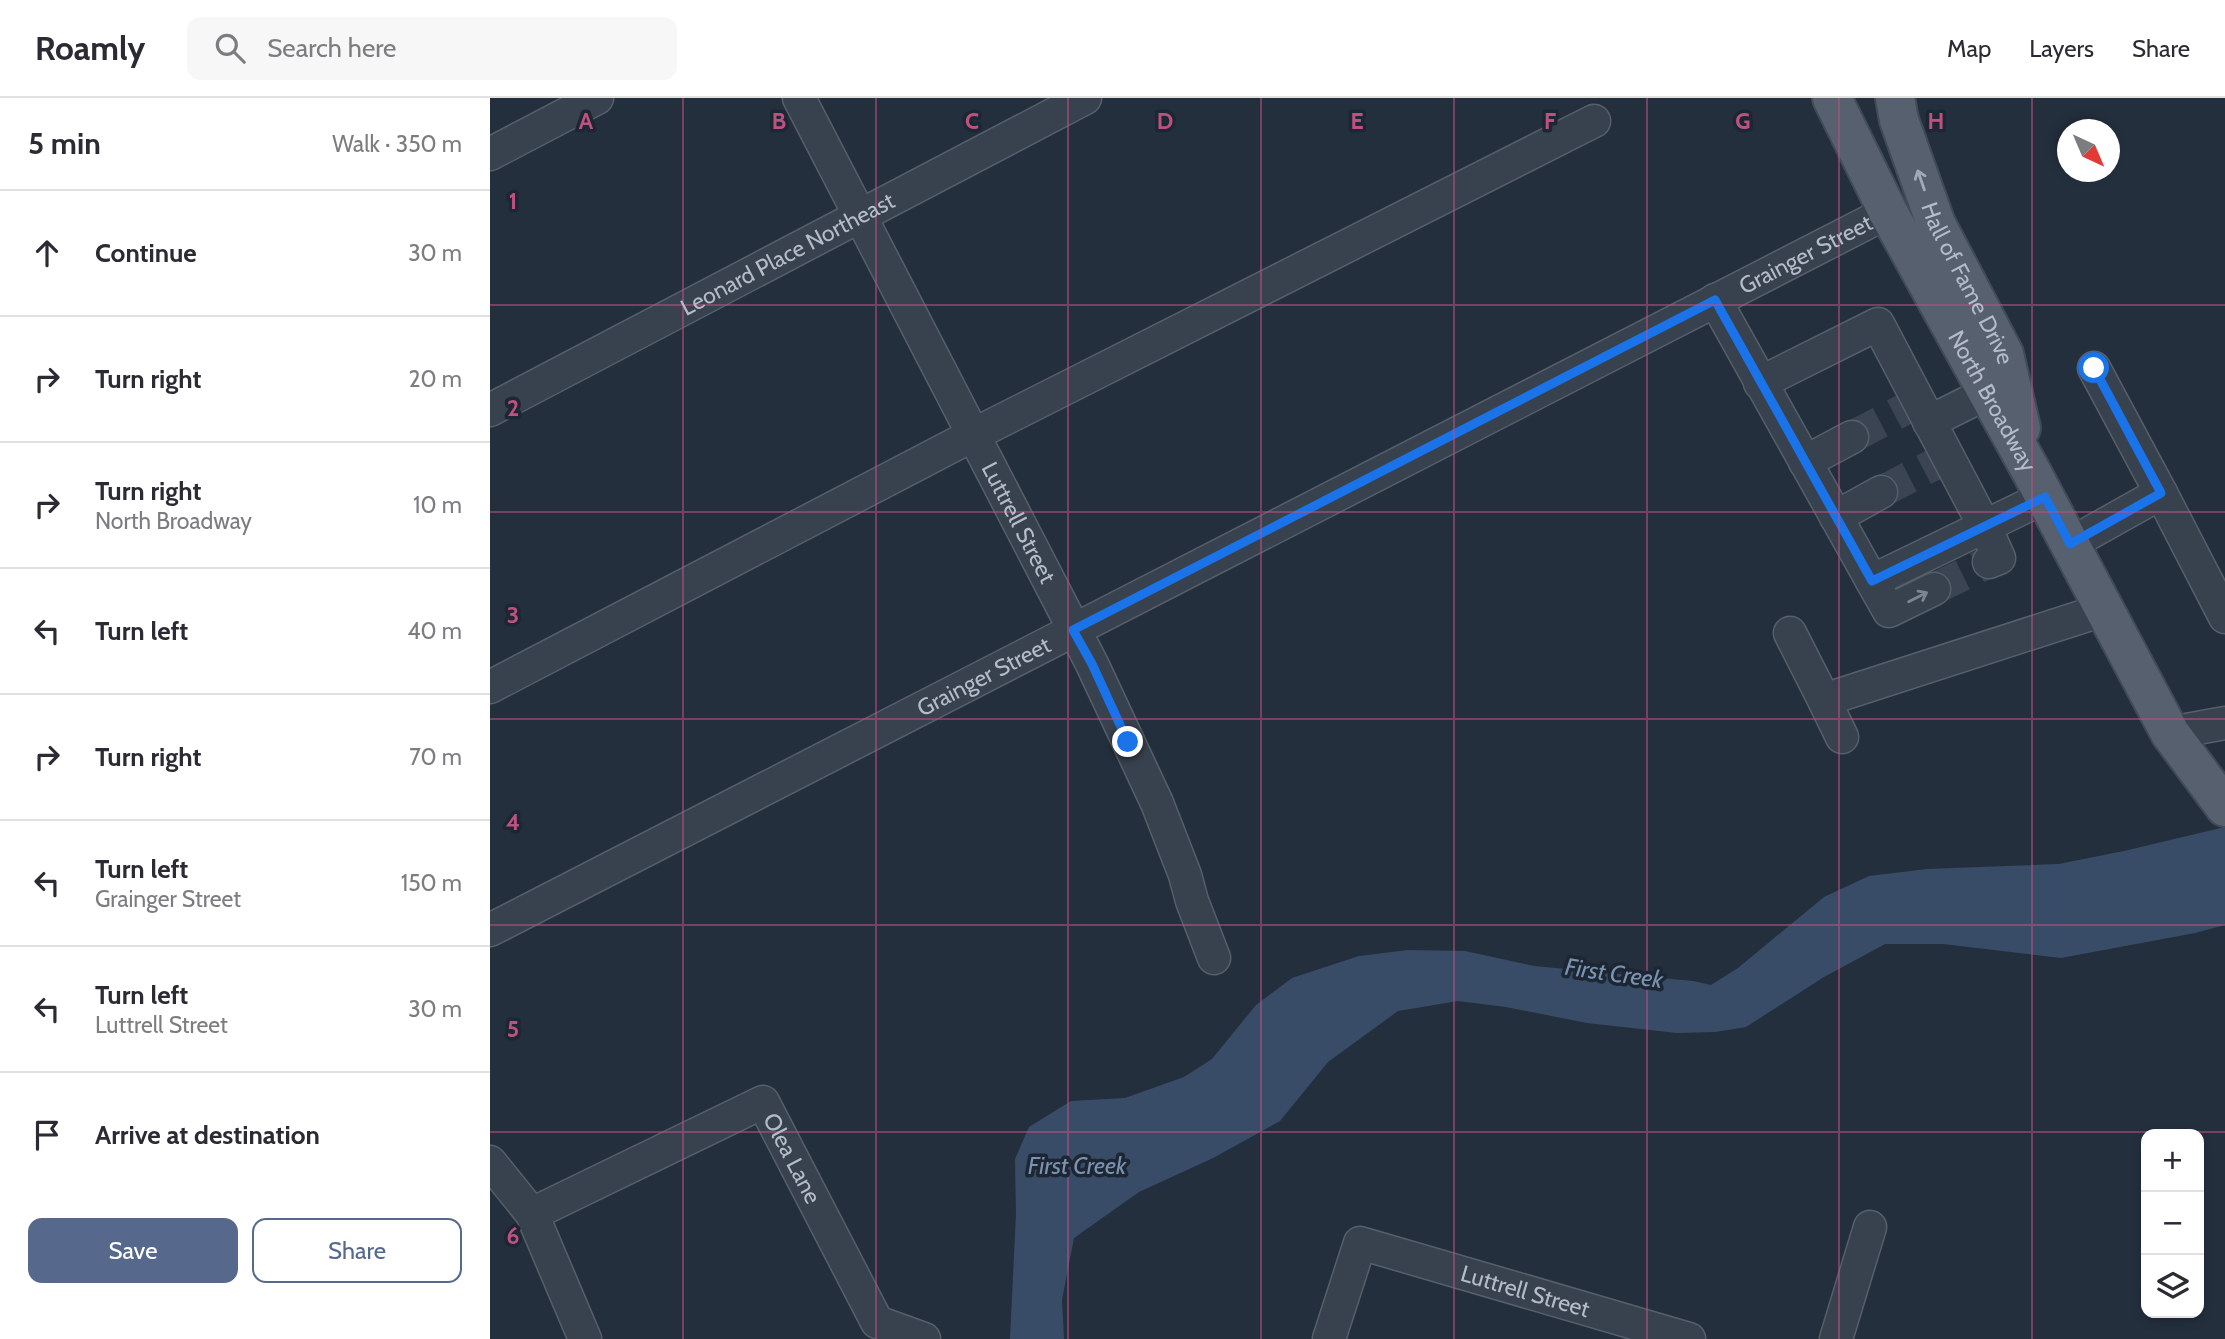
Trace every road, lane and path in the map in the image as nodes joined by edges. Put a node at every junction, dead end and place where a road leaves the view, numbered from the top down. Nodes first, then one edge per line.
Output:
1 (597, 98) edge
2 (799, 98) edge
3 (1085, 98) edge
4 (1832, 98) edge
5 (1881, 98) edge
6 (1895, 98) edge
7 (1594, 121) dead end
8 (490, 154) edge
9 (1888, 212) junction
10 (861, 214) junction
11 (1715, 300) junction
12 (2094, 368) dead end
13 (1760, 383) junction
14 (1987, 393) junction
15 (490, 410) edge
16 (1918, 411) junction
17 (974, 435) junction
18 (1852, 437) tunnel mouth
19 (1805, 462) junction
20 (2038, 484) junction
21 (1881, 492) tunnel mouth
22 (2161, 493) junction
23 (1836, 517) junction
24 (1985, 527) junction
25 (2070, 544) junction
26 (1989, 562) dead end
27 (1872, 581) junction
28 (1934, 589) tunnel mouth
29 (2106, 609) junction
30 (2225, 617) edge
31 (1073, 630) junction
32 (1790, 633) dead end
33 (490, 687) edge
34 (1824, 700) junction
35 (2225, 723) edge
36 (2170, 733) junction
37 (1842, 737) dead end
38 (2225, 807) edge
39 (490, 930) edge
40 (1213, 958) dead end
41 (490, 1162) edge
42 (532, 1214) junction
43 (1870, 1227) dead end
44 (584, 1339) edge
45 (925, 1339) edge
46 (1329, 1339) edge
47 (1689, 1339) edge
48 (1836, 1339) edge

1 - 8 street
2 - 10 street, Luttrell Street
3 - 10 street, Leonard Place Northeast
4 - 9 main road, North Broadway
5 - 9 main road
20 -> 6 main road, Hall of Fame Drive
7 - 17 street
9 - 11 street, Grainger Street
9 - 14 main road, North Broadway
10 - 15 street, Leonard Place Northeast
10 - 17 street, Luttrell Street
11 - 13 street
11 - 31 street, Grainger Street
12 - 22 street
13 - 16 street
13 - 19 street
14 - 16 street
14 - 20 main road, North Broadway
16 - 24 street
17 - 31 street, Luttrell Street
17 - 33 street
18 - 19 street
19 - 23 street
20 - 24 street
20 - 25 main road, North Broadway
21 - 23 street
22 - 25 street
22 - 30 street
23 - 27 street
24 - 26 street
24 - 27 street
25 - 29 main road, North Broadway
27 -> 28 street
29 - 34 street
29 - 36 main road, North Broadway
31 - 39 street, Grainger Street
31 - 40 street, Luttrell Street
32 - 34 street
34 - 37 street
35 - 36 street
36 - 38 main road, North Broadway
41 - 42 street
42 - 44 street
42 - 45 street, Olea Lane
43 - 48 street
46 - 47 street, Luttrell Street

